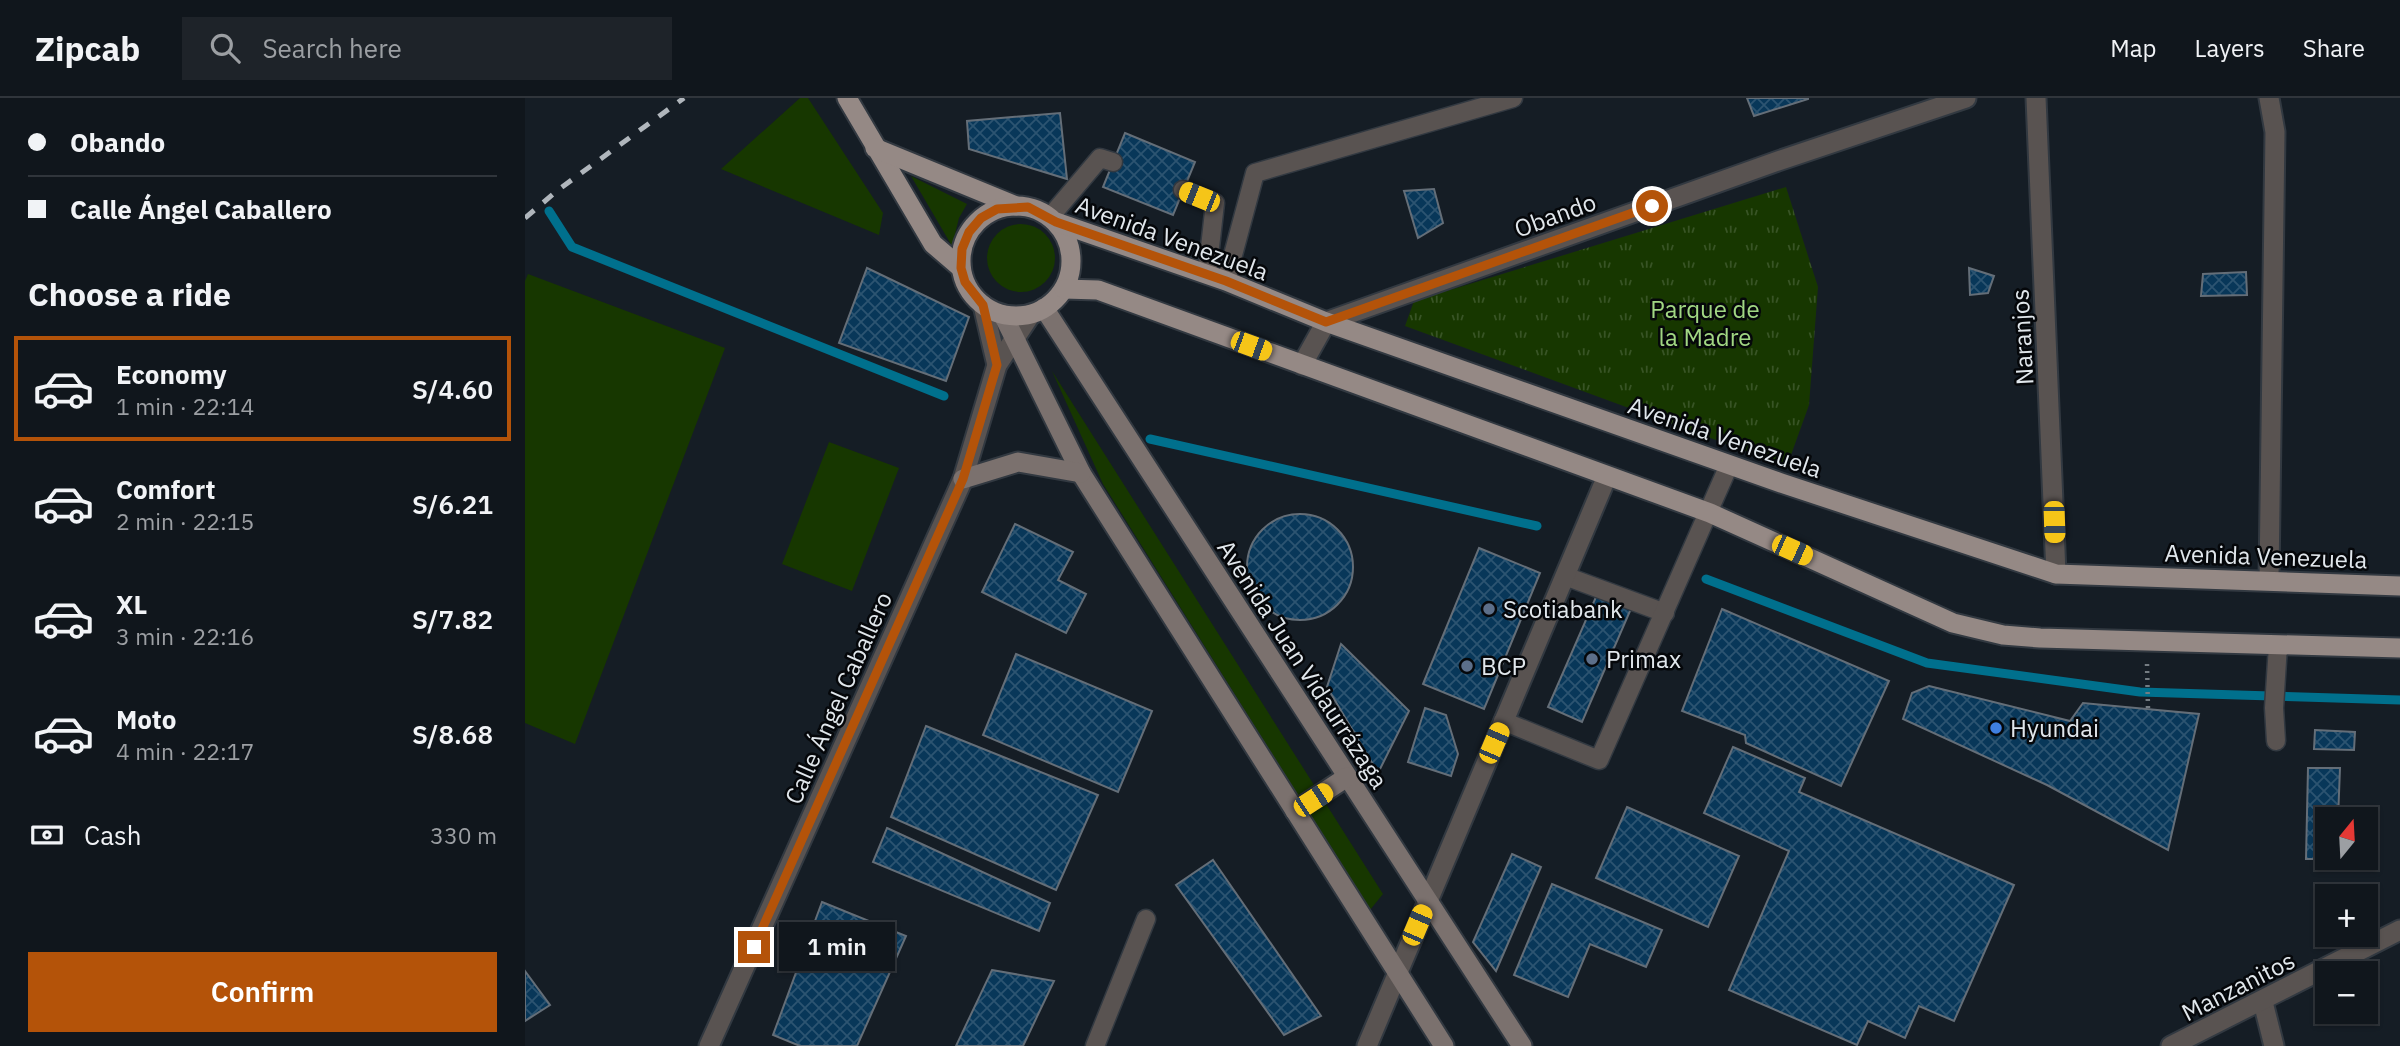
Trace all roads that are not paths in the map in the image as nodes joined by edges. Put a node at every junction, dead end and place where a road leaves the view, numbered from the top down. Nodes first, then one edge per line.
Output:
1 (847, 98) edge
2 (1513, 98) edge
3 (1966, 98) edge
4 (2036, 98) edge
5 (2269, 98) edge
6 (875, 148) junction
7 (1113, 162) dead end
8 (1184, 190) dead end
9 (1016, 206) junction
10 (1053, 220) junction
11 (961, 268) junction
12 (1216, 277) junction
13 (1064, 289) junction
14 (983, 305) junction
15 (1037, 311) junction
16 (1003, 315) junction
17 (1326, 322) junction
18 (1015, 339) junction
19 (997, 365) junction
20 (1302, 365) junction
21 (1730, 465) junction
22 (1081, 473) junction
23 (1607, 476) junction
24 (963, 479) junction
25 (1710, 513) junction
26 (2056, 574) junction
27 (1565, 576) junction
28 (2269, 579) junction
29 (2400, 586) edge
30 (1665, 613) junction
31 (2278, 645) junction
32 (2400, 648) edge
33 (1503, 721) junction
34 (2276, 741) dead end
35 (1347, 777) junction
36 (1295, 811) junction
37 (1427, 902) junction
38 (1146, 919) dead end
39 (2400, 930) edge
40 (1398, 973) junction
41 (2263, 1002) junction
42 (709, 1046) edge
43 (1095, 1046) edge
44 (1367, 1046) edge
45 (1444, 1046) edge
46 (1522, 1046) edge
47 (2171, 1046) edge
48 (2274, 1046) edge

1 - 6 main road
2 - 12 lane
3 - 17 street, Obando
4 - 26 street, Naranjos
5 - 28 street
6 - 9 main road
6 - 11 main road
7 - 10 lane
8 - 12 lane
9 - 10 main road
9 - 11 main road
10 - 12 main road, Avenida Venezuela
10 - 13 main road
11 - 14 main road
12 - 17 main road, Avenida Venezuela
13 - 15 main road
13 - 20 main road
14 - 16 main road
14 - 19 street, Calle Ángel Caballero
15 - 16 main road
15 - 18 street, Calle Ángel Caballero
15 - 35 main road, Avenida Juan Vidaurrázaga
16 - 18 main road
17 - 20 street
17 - 21 main road, Avenida Venezuela
18 - 19 street, Calle Ángel Caballero
18 - 22 main road
19 - 24 street, Calle Ángel Caballero
20 - 23 main road
21 - 25 lane
21 - 26 main road, Avenida Venezuela
22 - 24 main road
22 - 36 main road
23 - 25 main road
23 - 27 street
24 - 42 street, Calle Ángel Caballero
25 - 30 lane
25 - 31 main road
26 - 28 main road, Avenida Venezuela
27 - 30 lane
27 - 33 street
28 - 29 main road, Avenida Venezuela
30 - 33 lane
31 - 32 main road
31 - 34 lane
33 - 37 street
35 - 36 main road
35 - 37 main road, Avenida Juan Vidaurrázaga
36 - 40 main road
37 - 40 street
37 - 46 main road, Avenida Juan Vidaurrázaga
38 - 43 lane
39 - 41 street, Manzanitos
40 - 44 street
40 - 45 main road
41 - 47 street, Manzanitos
41 - 48 street

